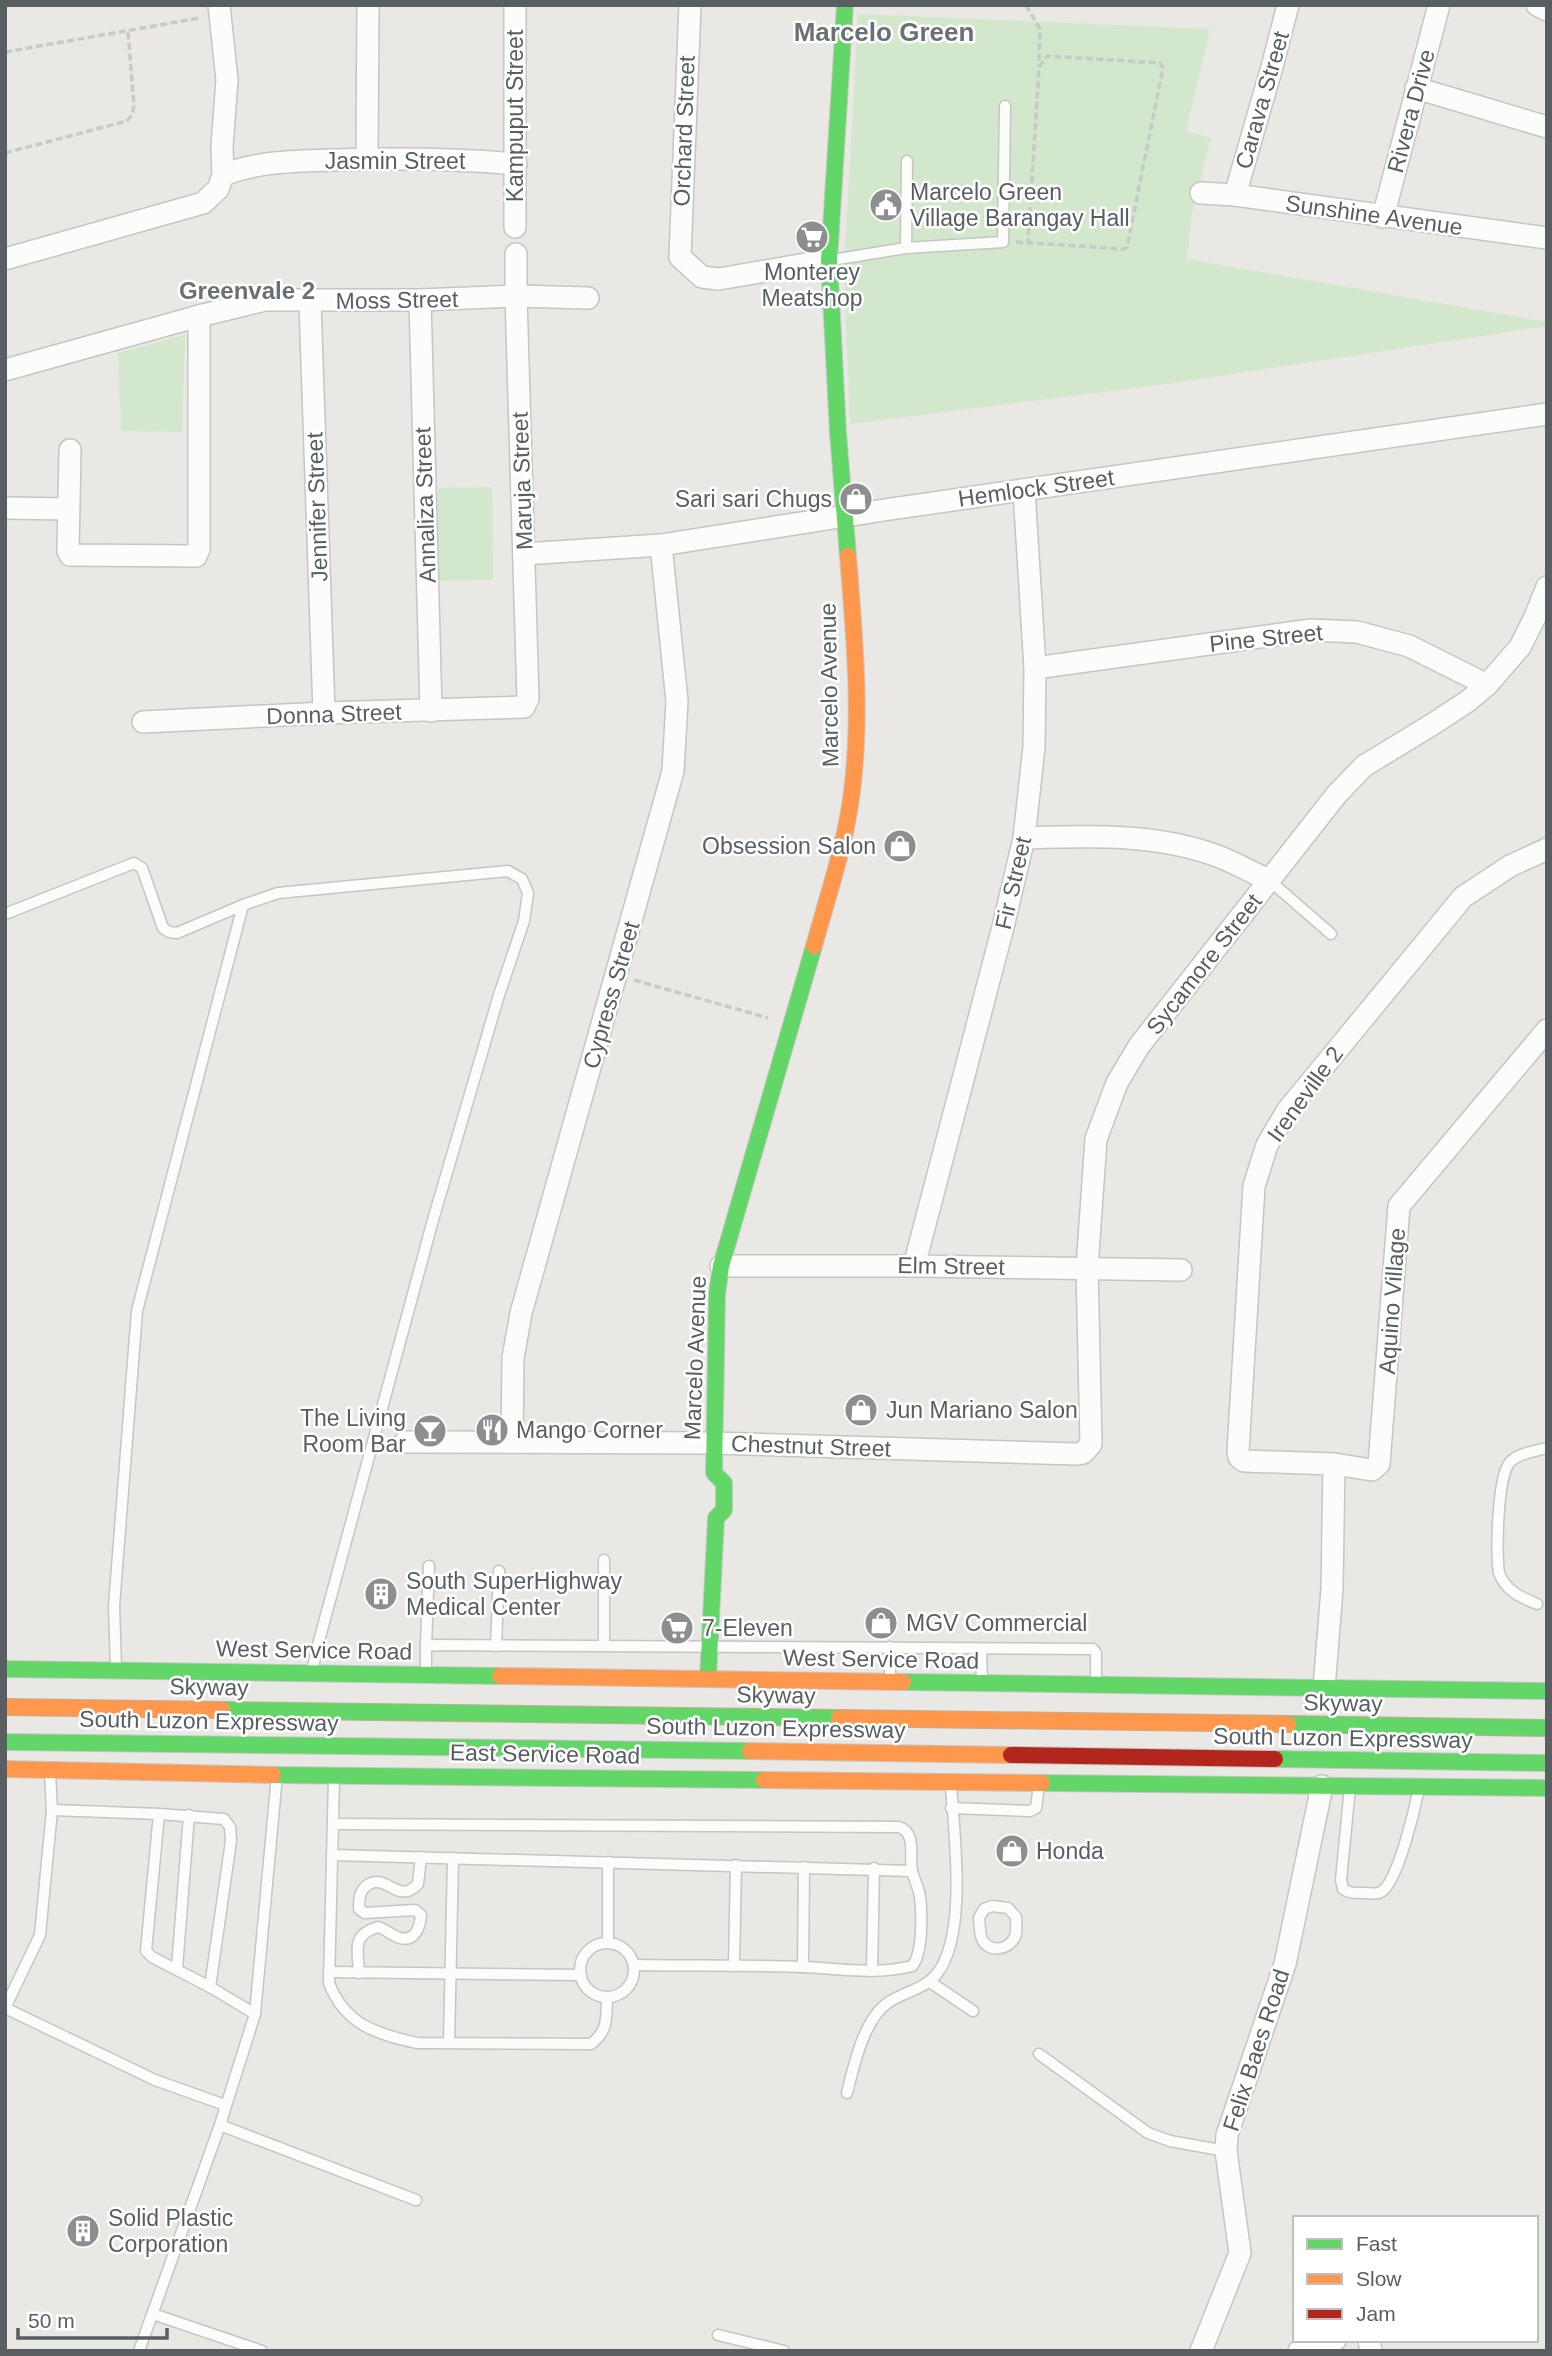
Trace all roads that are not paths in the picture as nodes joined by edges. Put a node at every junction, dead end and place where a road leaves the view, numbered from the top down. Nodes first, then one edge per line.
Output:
1 (368, 5) edge
2 (515, 5) edge
3 (690, 5) edge
4 (845, 5) edge
5 (1288, 5) edge
6 (1439, 5) edge
7 (1537, 5) edge
8 (220, 10) edge
9 (1547, 10) edge
10 (1416, 88) junction
11 (1005, 106) dead end
12 (1547, 127) edge
13 (367, 159) junction
14 (908, 161) dead end
15 (516, 164) junction
16 (223, 175) junction
17 (1201, 193) dead end
18 (1234, 195) junction
19 (1383, 216) junction
20 (514, 227) dead end
21 (1547, 238) edge
22 (906, 248) junction
23 (516, 254) dead end
24 (5, 259) edge
25 (829, 260) junction
26 (516, 296) junction
27 (588, 298) dead end
28 (420, 300) junction
29 (310, 302) junction
30 (199, 316) junction
31 (5, 370) edge
32 (1547, 414) edge
33 (70, 450) dead end
34 (1024, 490) junction
35 (5, 508) edge
36 (68, 509) junction
37 (844, 517) junction
38 (662, 545) junction
39 (524, 554) junction
40 (1547, 587) edge
41 (1035, 668) junction
42 (1487, 685) junction
43 (524, 707) joint
44 (431, 710) junction
45 (324, 712) junction
46 (143, 722) dead end
47 (1024, 838) junction
48 (1547, 849) edge
49 (1269, 880) junction
50 (243, 905) junction
51 (5, 914) edge
52 (1331, 934) dead end
53 (1547, 1030) edge
54 (721, 1266) junction
55 (914, 1266) junction
56 (1087, 1268) junction
57 (1181, 1270) dead end
58 (405, 1442) dead end
59 (512, 1442) junction
60 (714, 1444) junction
61 (1089, 1448) joint
62 (1547, 1448) edge
63 (1380, 1458) joint
64 (1334, 1464) junction
65 (604, 1560) dead end
66 (429, 1566) dead end
67 (499, 1570) dead end
68 (1536, 1604) dead end
69 (426, 1645) junction
70 (496, 1646) junction
71 (604, 1646) junction
72 (709, 1647) junction
73 (890, 1647) junction
74 (981, 1649) junction
75 (5, 1669) edge
76 (116, 1671) junction
77 (312, 1672) junction
78 (425, 1675) junction
79 (708, 1678) junction
80 (890, 1683) junction
81 (982, 1684) junction
82 (1096, 1685) junction
83 (1324, 1688) junction
84 (1547, 1691) edge
85 (5, 1692) edge
86 (716, 1701) junction
87 (5, 1707) edge
88 (1547, 1712) edge
89 (716, 1725) dead end
90 (1547, 1728) edge
91 (5, 1730) edge
92 (5, 1742) edge
93 (1547, 1750) edge
94 (1547, 1763) edge
95 (5, 1769) edge
96 (50, 1770) junction
97 (277, 1775) junction
98 (334, 1775) junction
99 (950, 1781) junction
100 (1039, 1782) junction
101 (1322, 1786) junction
102 (1350, 1786) junction
103 (1419, 1786) junction
104 (1547, 1788) edge
105 (951, 1808) junction
106 (52, 1810) junction
107 (159, 1814) junction
108 (189, 1815) junction
109 (333, 1824) junction
110 (332, 1855) junction
111 (421, 1857) junction
112 (453, 1858) junction
113 (608, 1862) junction
114 (736, 1865) junction
115 (804, 1867) junction
116 (874, 1868) junction
117 (912, 1871) junction
118 (956, 1914) junction
119 (979, 1918) dead end
120 (608, 1943) junction
121 (634, 1965) junction
122 (734, 1966) junction
123 (803, 1967) junction
124 (177, 1968) junction
125 (872, 1971) junction
126 (329, 1972) junction
127 (359, 1973) junction
128 (450, 1974) junction
129 (581, 1975) junction
130 (930, 1982) junction
131 (210, 1987) junction
132 (607, 1997) junction
133 (5, 2008) edge
134 (973, 2011) dead end
135 (255, 2014) junction
136 (449, 2043) junction
137 (1039, 2053) dead end
138 (847, 2093) dead end
139 (225, 2105) junction
140 (220, 2124) junction
141 (1226, 2151) junction
142 (416, 2200) dead end
143 (153, 2314) junction
144 (718, 2335) dead end
145 (1328, 2342) edge
146 (139, 2351) edge
147 (262, 2351) edge
148 (784, 2351) edge
149 (1201, 2351) edge
150 (1299, 2351) edge

1 - 13 street
2 - 15 street, Kampuput Street
3 - 25 street, Orchard Street
4 - 25 main road, Marcelo Avenue
5 - 18 street, Carava Street
6 - 10 street, Rivera Drive
7 - 9 street
8 - 16 street
10 - 12 street
10 - 19 street, Rivera Drive
11 - 22 lane
13 - 15 street, Jasmin Street
13 - 16 street, Jasmin Street
14 - 22 lane
15 - 20 street, Kampuput Street
16 - 24 street
17 - 18 street, Sunshine Avenue
18 - 19 street, Sunshine Avenue
19 - 21 street, Sunshine Avenue
22 - 25 lane
23 - 26 street, Maruja Street
25 - 37 main road, Marcelo Avenue
26 - 27 street, Moss Street
26 - 28 street, Moss Street
26 - 39 street, Maruja Street
28 - 29 street, Moss Street
28 - 44 street, Annaliza Street
29 - 30 street, Moss Street
29 - 45 street, Jennifer Street
30 - 31 street, Moss Street
30 - 36 street
32 - 34 street, Hemlock Street
33 - 36 street
34 - 37 street, Hemlock Street
34 - 41 street, Fir Street
35 - 36 street
37 - 38 street, Hemlock Street
37 - 54 main road, Marcelo Avenue
38 - 39 street, Hemlock Street
38 - 59 street, Cypress Street
39 - 43 street, Maruja Street
40 - 42 street, Sycamore Street
41 - 42 street, Pine Street
41 - 47 street, Fir Street
42 - 49 street, Sycamore Street
43 - 44 street, Donna Street
44 - 45 street, Donna Street
45 - 46 street, Donna Street
47 - 49 street
47 - 55 street, Fir Street
48 - 64 street, Ireneville 2
49 - 52 lane
49 - 56 street, Sycamore Street
50 - 51 lane
50 - 76 lane
50 - 77 lane
53 - 63 street, Aquino Village
54 - 55 street, Elm Street
54 - 60 main road, Marcelo Avenue
55 - 56 street, Elm Street
56 - 57 street, Elm Street
56 - 61 street, Sycamore Street
58 - 59 street, Chestnut Street
59 - 60 street, Chestnut Street
60 - 61 street, Chestnut Street
60 - 72 main road, Marcelo Avenue
62 - 68 lane
63 - 64 street, Ireneville 2
64 - 83 street
65 - 71 lane
66 - 69 lane
67 - 70 lane
69 - 70 lane
69 - 78 lane
70 - 71 lane
71 - 72 lane
72 - 73 lane
72 - 79 main road, Marcelo Avenue
73 - 74 lane
73 - 80 lane
74 - 81 lane
74 - 82 lane
75 - 76 main road, West Service Road
76 - 77 main road, West Service Road
77 - 78 main road, West Service Road
78 - 79 main road, West Service Road
79 - 80 main road, West Service Road
80 - 81 main road, West Service Road
81 - 82 main road, West Service Road
82 - 83 main road, West Service Road
83 - 84 main road, West Service Road
85 - 86 main road, South Luzon Expressway
86 - 88 main road, South Luzon Expressway
86 - 89 lane
87 - 90 main road, Skyway, bridge
91 - 93 main road, Skyway
92 - 94 main road, South Luzon Expressway
95 - 96 main road, East Service Road
96 - 97 main road, East Service Road
96 - 106 lane
97 - 98 main road, East Service Road
97 - 135 lane
98 - 99 main road, East Service Road
98 - 109 lane
99 - 100 main road, East Service Road
99 - 105 lane
100 - 101 main road, East Service Road
100 - 105 lane
101 - 102 main road, East Service Road
101 - 141 street, Felix Baes Road
102 - 103 main road, East Service Road
102 - 103 lane
103 - 104 main road, East Service Road
105 - 118 lane
106 - 107 lane
106 - 133 lane
107 - 108 lane
107 - 124 lane
108 - 124 lane
108 - 131 lane
109 - 110 lane
109 - 117 lane
110 - 111 lane
110 - 126 lane
111 - 112 lane
111 - 127 lane
112 - 113 lane
112 - 128 lane
113 - 114 lane
113 - 120 lane
114 - 115 lane
114 - 122 lane
115 - 116 lane
115 - 123 lane
116 - 117 lane
116 - 125 lane
117 - 125 lane
118 - 119 lane
118 - 130 lane
120 - 121 lane
120 - 129 lane
121 - 122 lane
121 - 132 lane
122 - 123 lane
123 - 125 lane
124 - 131 lane
126 - 127 lane
126 - 136 lane
127 - 128 lane
128 - 129 lane
128 - 136 lane
129 - 132 lane
130 - 134 lane
130 - 138 lane
131 - 135 lane
132 - 136 lane
133 - 139 lane
135 - 139 lane
137 - 141 lane
139 - 140 lane
140 - 142 lane
140 - 143 lane
141 - 149 street, Felix Baes Road
143 - 146 lane
143 - 147 lane
144 - 148 lane
145 - 150 street

